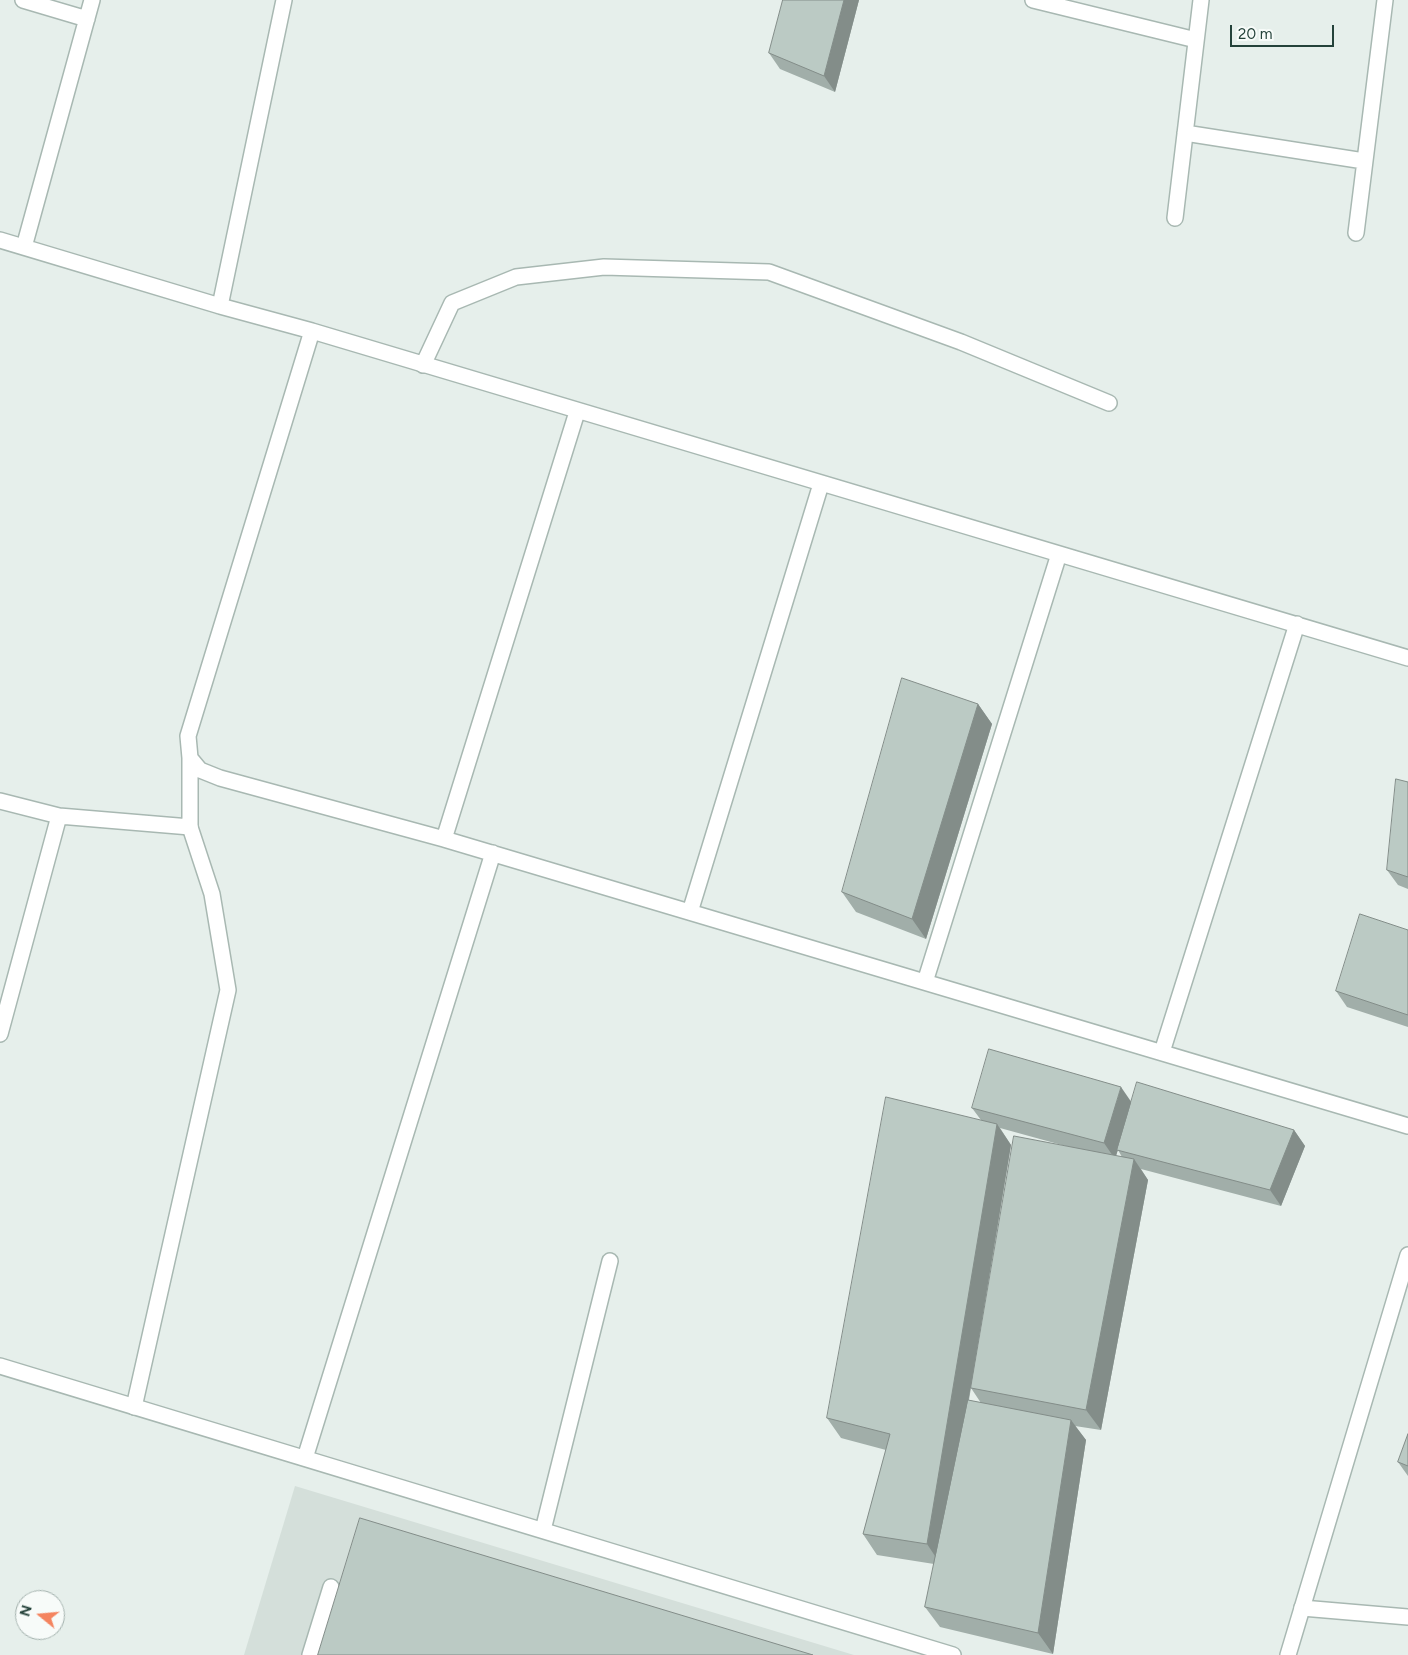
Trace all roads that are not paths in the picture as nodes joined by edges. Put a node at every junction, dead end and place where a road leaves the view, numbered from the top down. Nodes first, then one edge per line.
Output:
1 (23, 0) edge
2 (92, 0) edge
3 (284, 0) edge
4 (1033, 0) edge
5 (1201, 0) edge
6 (1385, 0) edge
7 (87, 19) junction
8 (1196, 40) junction
9 (1185, 133) junction
10 (1364, 161) junction
11 (1175, 218) dead end
12 (1356, 233) dead end
13 (0, 240) edge
14 (24, 247) junction
15 (220, 306) junction
16 (312, 331) junction
17 (423, 365) junction
18 (1109, 403) dead end
19 (577, 412) junction
20 (821, 484) junction
21 (1059, 554) junction
22 (1297, 624) junction
23 (1408, 658) edge
24 (190, 758) junction
25 (0, 801) edge
26 (59, 816) junction
27 (190, 827) junction
28 (444, 839) junction
29 (493, 853) junction
30 (690, 912) junction
31 (925, 982) junction
32 (0, 1034) edge
33 (1162, 1052) junction
34 (1408, 1126) edge
35 (1408, 1254) edge
36 (610, 1261) dead end
37 (0, 1366) edge
38 (134, 1407) junction
39 (305, 1458) junction
40 (543, 1530) junction
41 (332, 1587) dead end
42 (1302, 1608) junction
43 (1408, 1617) edge
44 (310, 1655) edge
45 (953, 1655) edge
46 (1288, 1655) edge

1 - 7 street
2 - 7 street
3 - 15 street
4 - 8 street
5 - 8 street
6 - 10 street
7 - 14 street
8 - 9 street
9 - 10 street
9 - 11 street
10 - 12 street
13 - 14 street
14 - 15 street
15 - 16 street
16 - 17 street
16 - 24 street
17 - 18 street
17 - 19 street
19 - 20 street
19 - 28 street
20 - 21 street
20 - 30 street
21 - 22 street
21 - 31 street
22 - 23 street
22 - 33 street
24 - 27 street
24 - 28 street
25 - 26 street
26 - 27 street
26 - 32 street
27 - 38 street
28 - 29 street
29 - 30 street
29 - 39 street
30 - 31 street
31 - 33 street
33 - 34 street
35 - 42 street
36 - 40 street
37 - 38 street
38 - 39 street
39 - 40 street
40 - 45 street
41 - 44 street
42 - 43 street
42 - 46 street

